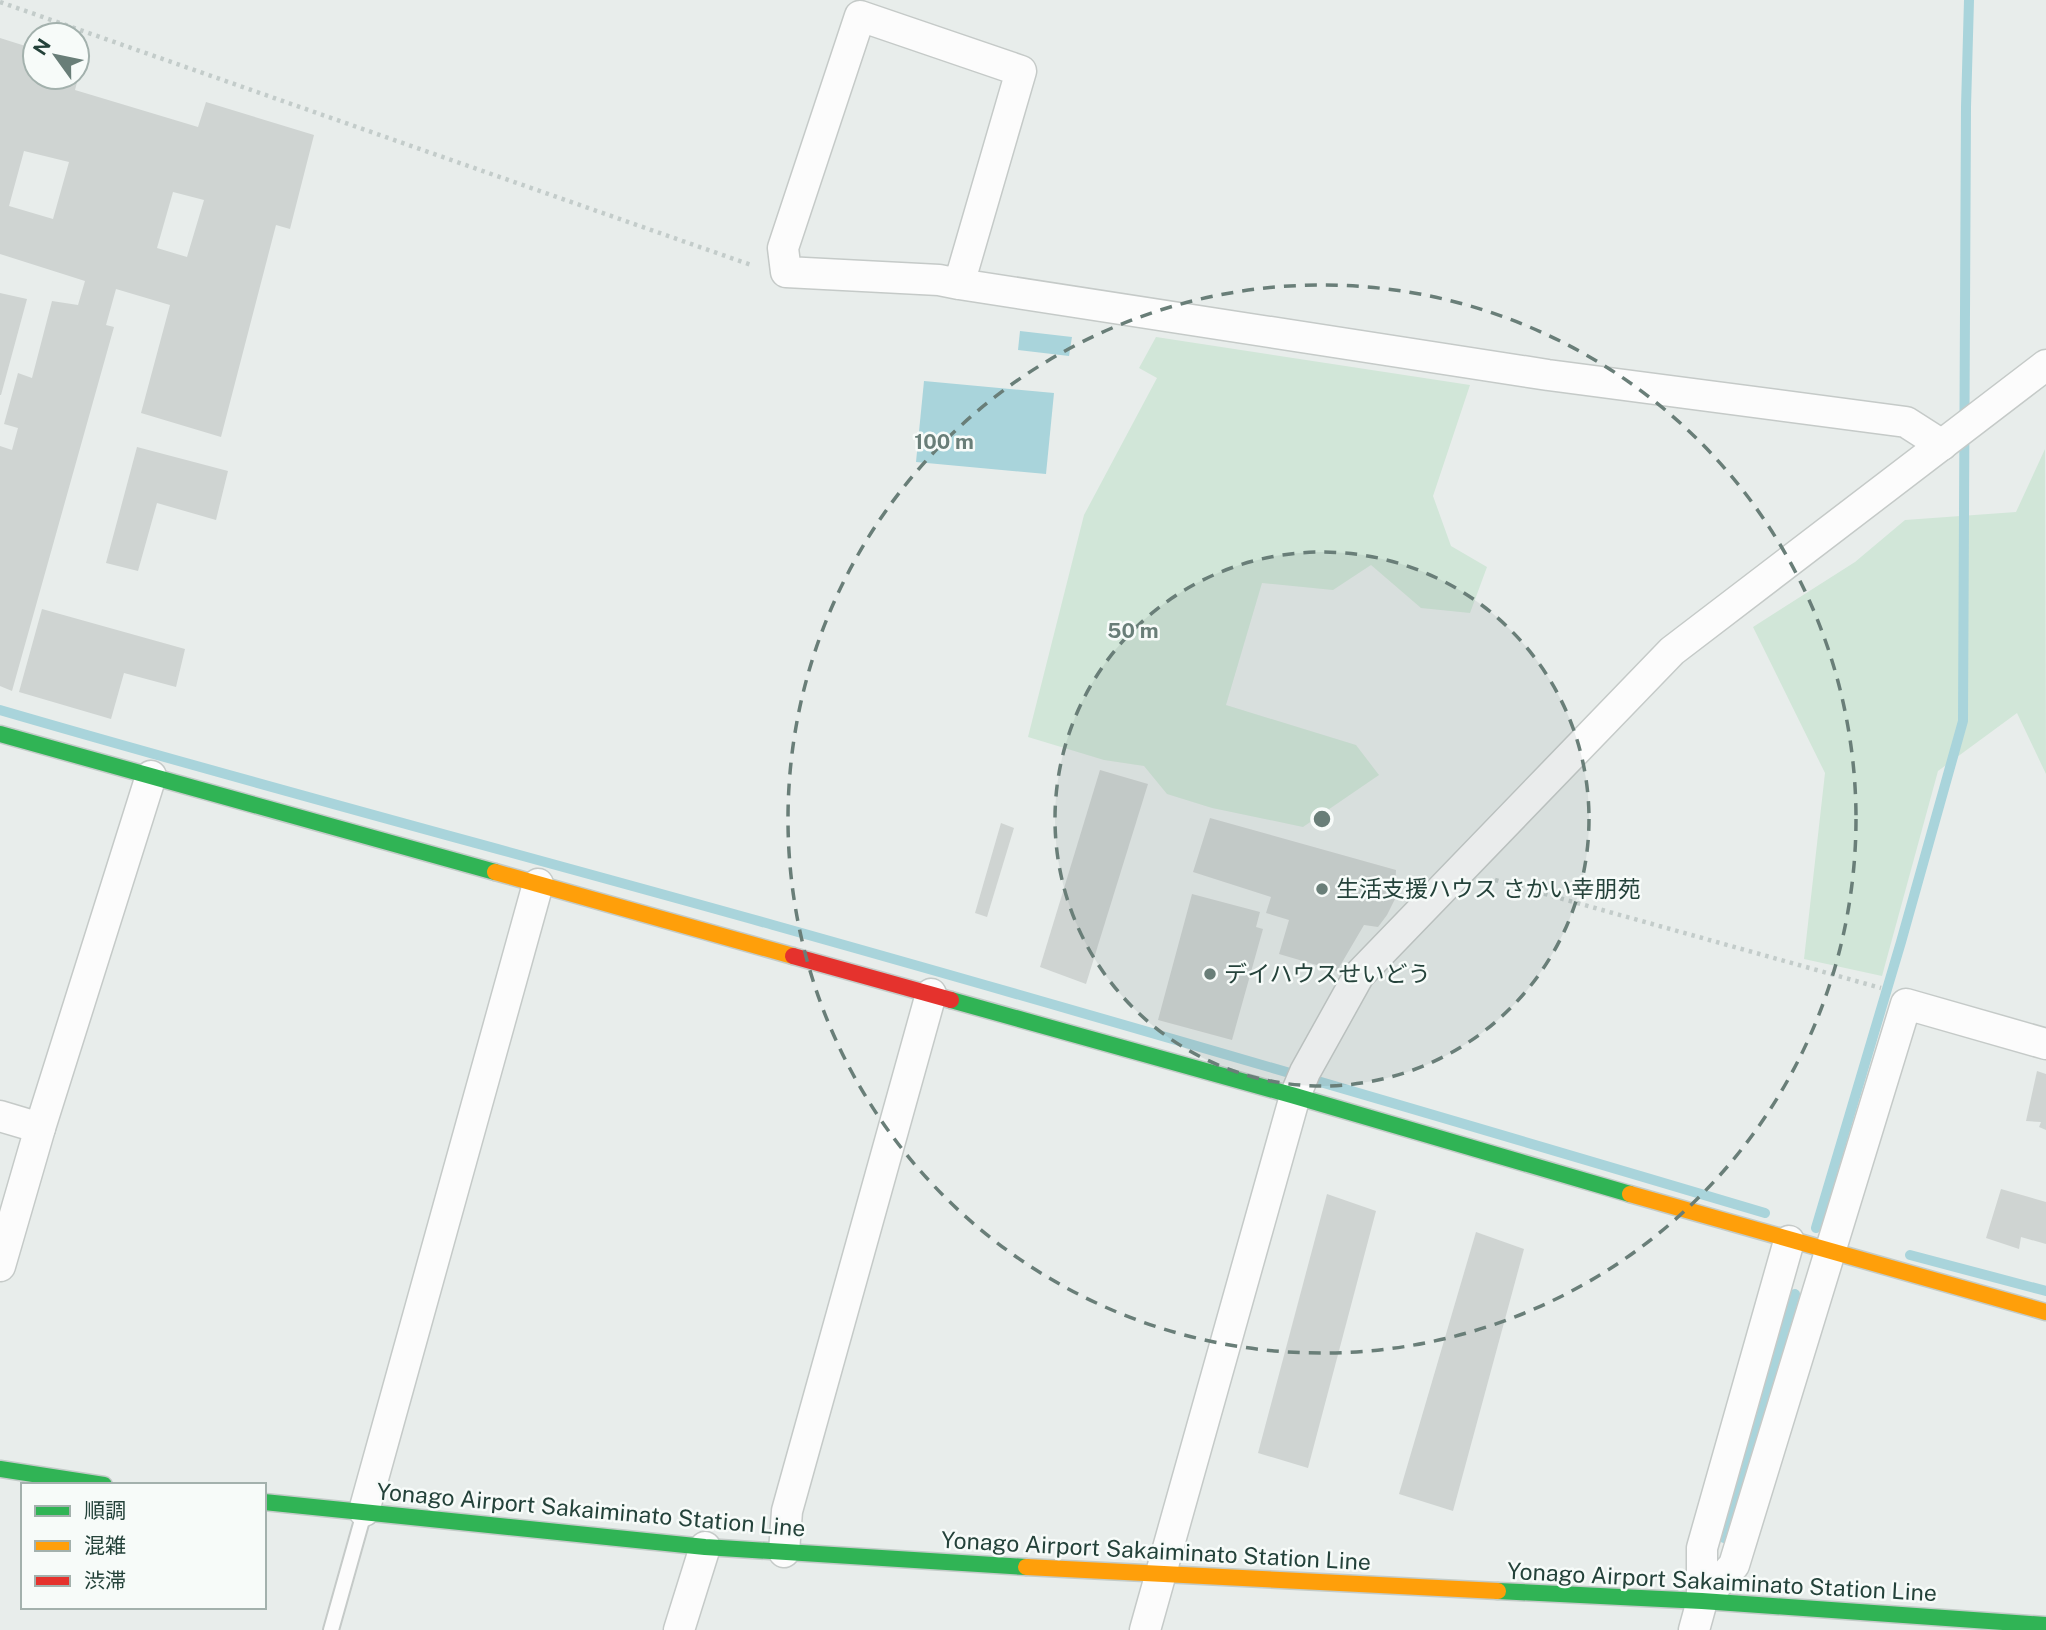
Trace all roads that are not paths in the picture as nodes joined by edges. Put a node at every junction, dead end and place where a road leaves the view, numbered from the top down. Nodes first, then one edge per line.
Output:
1 (959, 284) junction
2 (2046, 365) edge
3 (1942, 445) junction
4 (0, 734) edge
5 (150, 776) junction
6 (538, 884) junction
7 (931, 994) junction
8 (2046, 1044) edge
9 (1299, 1086) junction
10 (0, 1116) edge
11 (40, 1128) junction
12 (1789, 1241) junction
13 (1829, 1251) junction
14 (0, 1266) edge
15 (2046, 1312) edge
16 (0, 1469) edge
17 (91, 1483) edge
18 (266, 1502) edge
19 (364, 1511) junction
20 (705, 1547) junction
21 (784, 1552) junction
22 (1161, 1576) junction
23 (1702, 1601) junction
24 (2046, 1625) edge
25 (331, 1630) edge
26 (679, 1630) edge
27 (1145, 1630) edge
28 (1694, 1630) edge

1 - 1 street
1 - 3 street
2 - 3 street
3 - 9 street
4 - 5 street
5 - 6 street
5 - 11 street
6 - 7 street
6 - 19 street
7 - 9 street
7 - 21 street
8 - 13 street
9 - 12 street
9 - 22 street
10 - 11 street
11 - 14 street
12 - 13 street
12 - 23 street
13 - 15 street
13 - 23 street
16 - 17 street
18 - 19 street, Yonago Airport Sakaiminato Station Line
19 - 20 street, Yonago Airport Sakaiminato Station Line
19 - 25 lane
20 - 21 street, Yonago Airport Sakaiminato Station Line
20 - 26 street
21 - 22 street, Yonago Airport Sakaiminato Station Line
22 - 23 street, Yonago Airport Sakaiminato Station Line
22 - 27 street
23 - 24 street, Yonago Airport Sakaiminato Station Line
23 - 28 street

